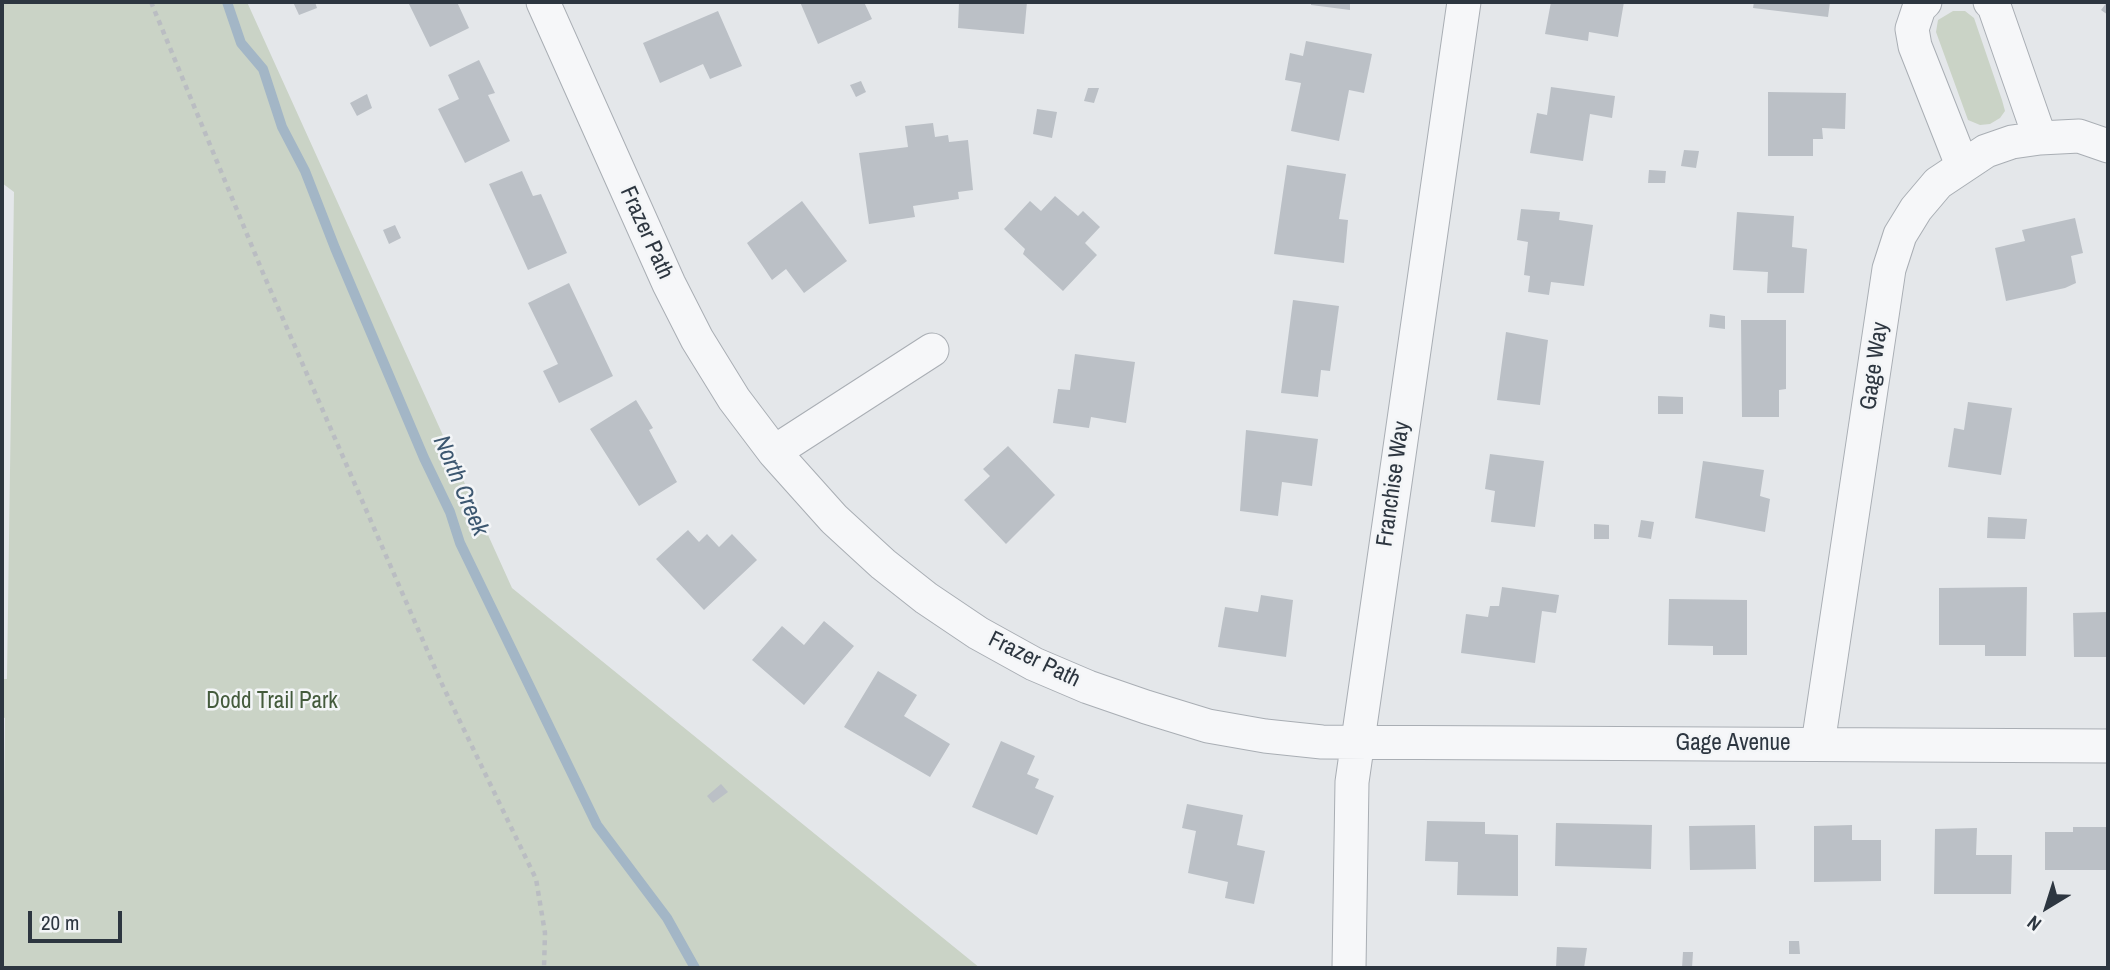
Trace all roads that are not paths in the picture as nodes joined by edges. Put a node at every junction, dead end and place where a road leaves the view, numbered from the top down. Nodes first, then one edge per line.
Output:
1 (542, 2) edge
2 (1464, 2) edge
3 (1925, 2) edge
4 (1990, 2) edge
5 (2040, 138) junction
6 (2108, 146) edge
7 (1962, 165) junction
8 (932, 350) dead end
9 (774, 452) junction
10 (1357, 743) junction
11 (1818, 744) junction
12 (2108, 746) edge
13 (1349, 968) edge

1 - 9 street, Frazer Path
2 - 10 street, Franchise Way
3 - 7 street
4 - 5 street
5 - 6 street, Gage Way
5 - 7 street, Gage Way
7 - 11 street, Gage Way
8 - 9 street
9 - 10 street, Frazer Path
10 - 11 street, Gage Avenue
10 - 13 street, Franchise Way
11 - 12 street, Gage Avenue

